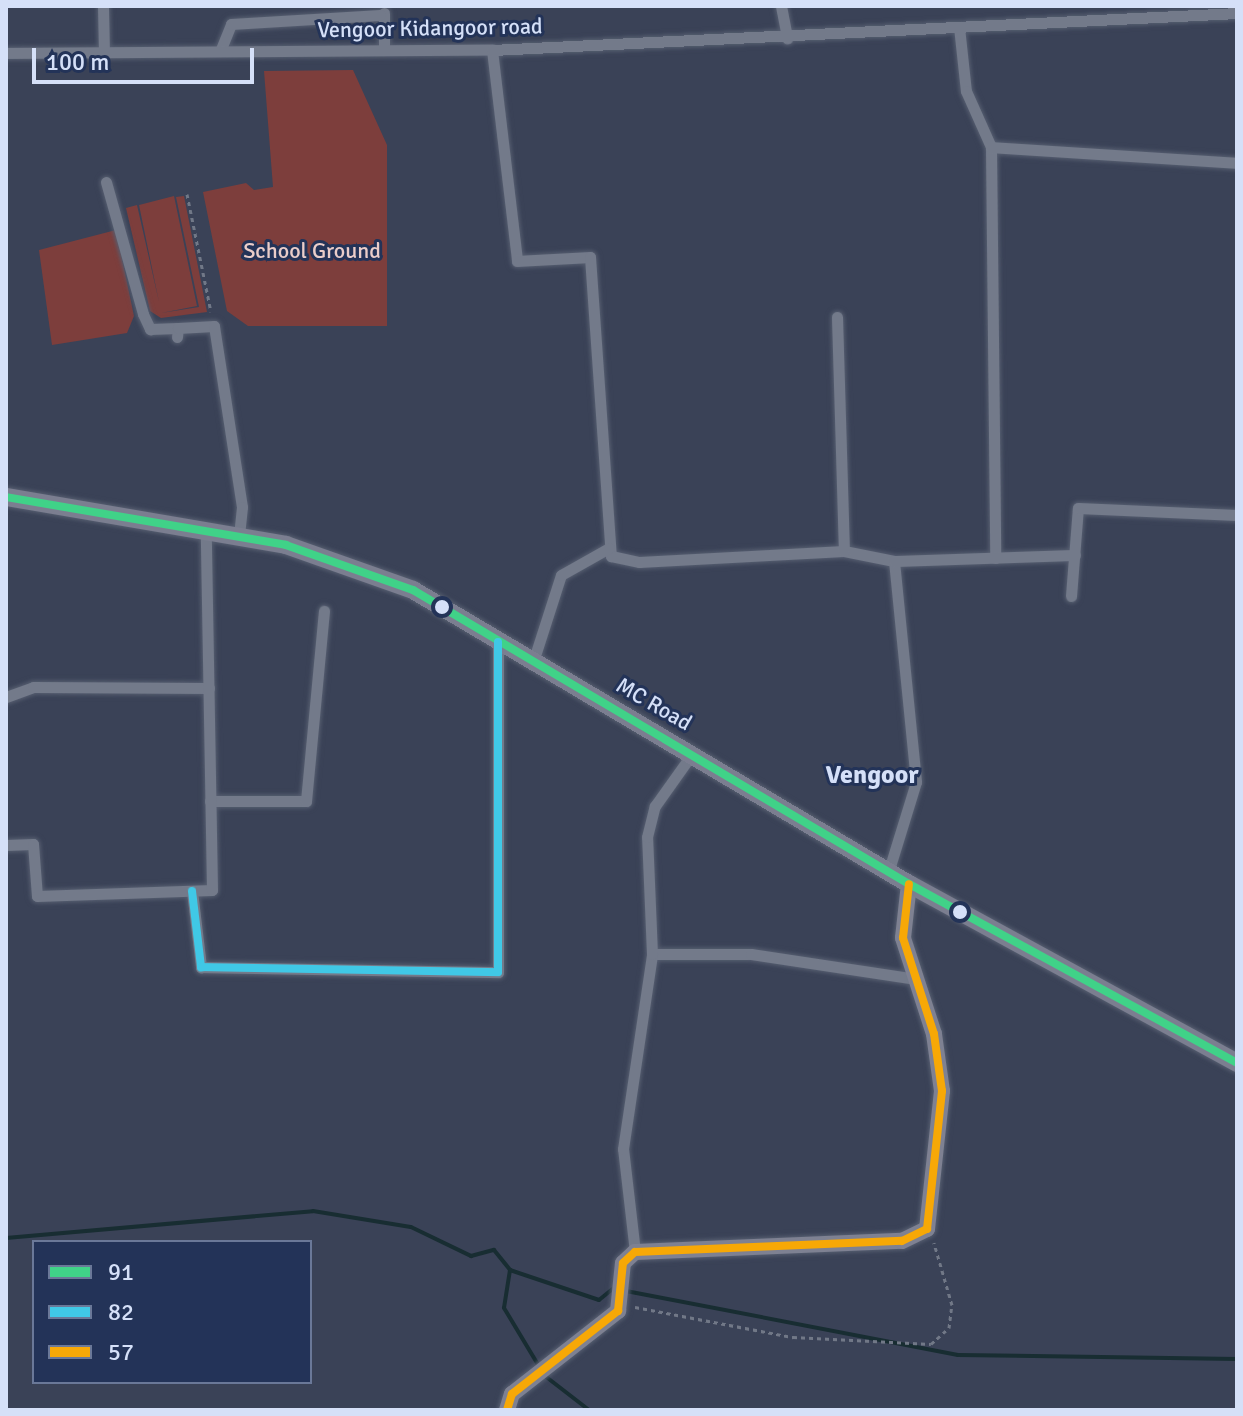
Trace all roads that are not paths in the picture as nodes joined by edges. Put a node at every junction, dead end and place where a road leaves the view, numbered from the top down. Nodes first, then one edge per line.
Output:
1 (103, 6) edge
2 (781, 6) edge
3 (1237, 13) edge
4 (959, 27) junction
5 (787, 38) junction
6 (221, 49) junction
7 (384, 50) junction
8 (492, 50) junction
9 (6, 53) edge
10 (104, 54) junction
11 (991, 147) junction
12 (1237, 163) edge
13 (106, 182) dead end
14 (837, 317) dead end
15 (6, 497) edge
16 (1237, 515) edge
17 (206, 530) junction
18 (239, 535) junction
19 (609, 548) junction
20 (844, 551) junction
21 (1075, 555) junction
22 (995, 558) junction
23 (894, 561) junction
24 (1071, 596) dead end
25 (324, 611) dead end
26 (498, 642) junction
27 (533, 662) junction
28 (209, 688) junction
29 (6, 697) edge
30 (692, 754) junction
31 (210, 801) junction
32 (6, 845) edge
33 (889, 870) junction
34 (909, 884) junction
35 (192, 891) junction
36 (652, 954) junction
37 (916, 979) junction
38 (1237, 1063) edge
39 (635, 1252) junction
40 (507, 1410) edge

1 - 10 street
2 - 5 street
3 - 4 street, Vengoor Kidangoor road
4 - 5 street, Vengoor Kidangoor road
4 - 11 street
5 - 8 street, Vengoor Kidangoor road
6 - 7 street, Vengoor Kidangoor road
6 - 7 street
6 - 10 street, Vengoor Kidangoor road
7 - 8 street, Vengoor Kidangoor road
8 - 19 street
9 - 10 street, Vengoor Kidangoor road
11 - 12 street
11 - 22 street
13 - 18 street
14 - 20 street
15 - 17 main road, MC Road
16 - 21 street
17 - 18 main road, MC Road
17 - 28 street
18 - 26 main road, MC Road
19 - 20 street
19 - 27 street
20 - 23 street
21 - 22 street
21 - 24 street
22 - 23 street
23 - 33 street
25 - 31 street
26 - 27 main road, MC Road
26 - 35 street
27 - 30 main road, MC Road
28 - 29 street
28 - 31 street
30 - 33 main road, MC Road
30 - 36 street
31 - 35 street
32 - 35 street
33 - 34 main road, MC Road
34 - 37 street
34 - 38 main road, MC Road
36 - 37 street
36 - 39 street
37 - 39 street
39 - 40 street

